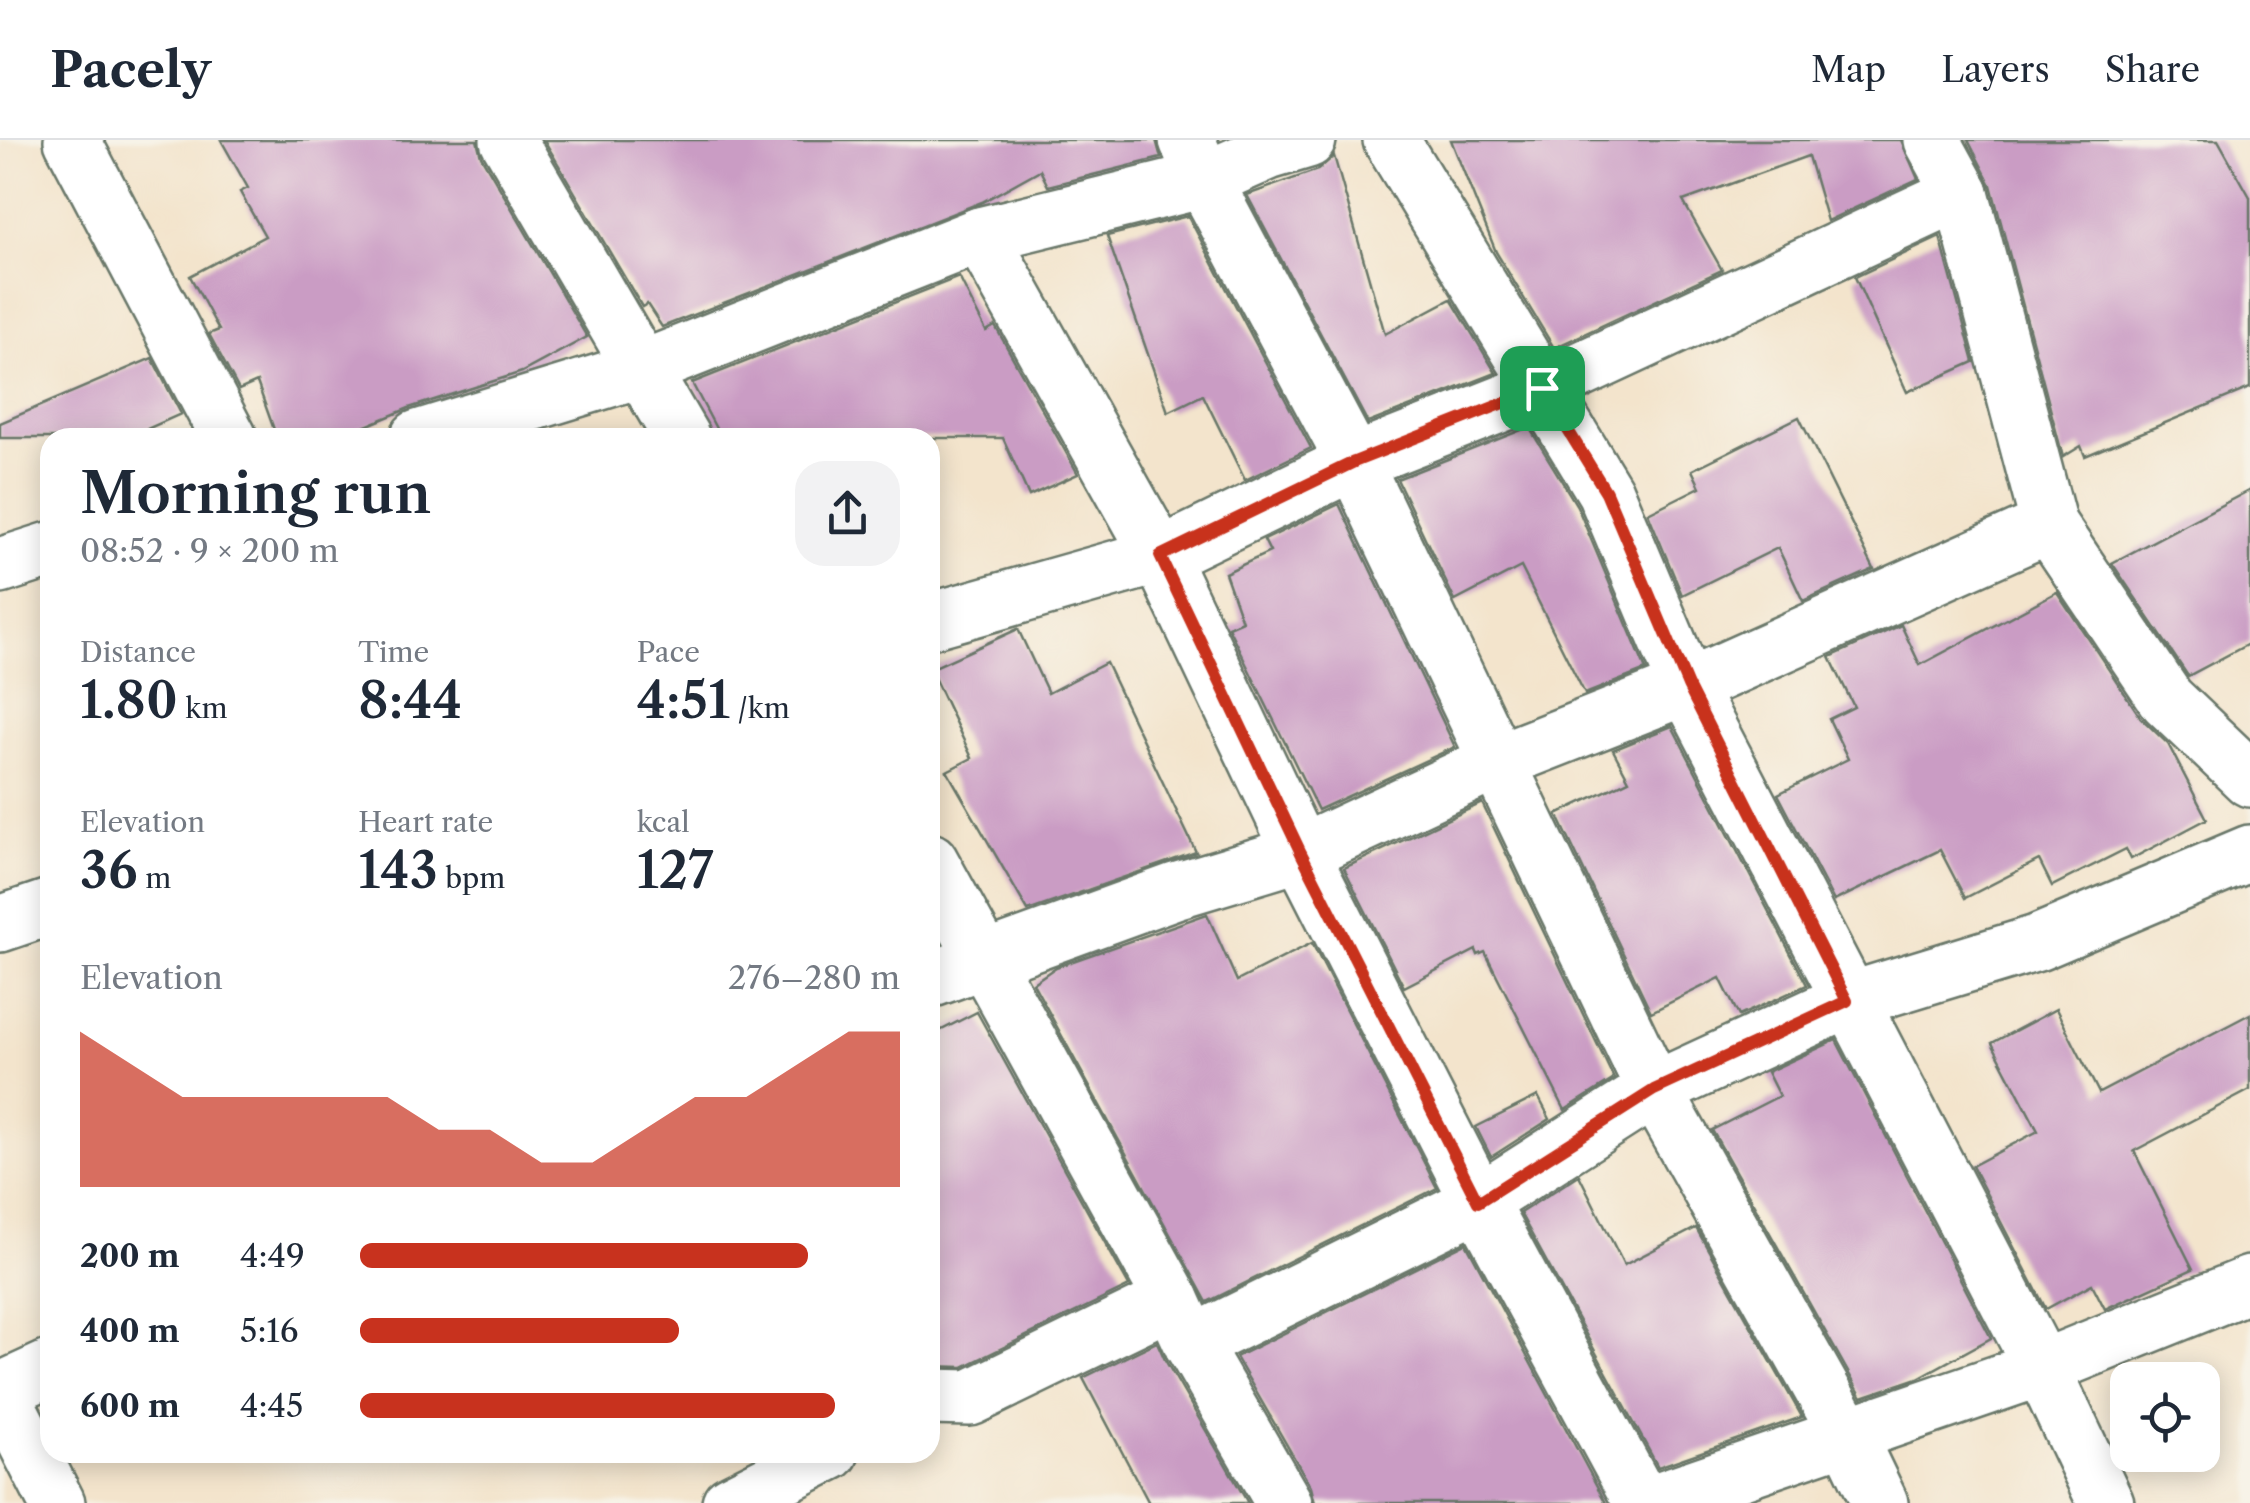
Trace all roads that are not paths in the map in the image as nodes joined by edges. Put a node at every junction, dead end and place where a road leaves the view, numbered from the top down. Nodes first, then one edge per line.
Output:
1 (72, 140) edge
2 (508, 140) edge
3 (1308, 140) edge
4 (1391, 140) edge
5 (1932, 140) edge
6 (1195, 160) edge
7 (1961, 193) junction
8 (980, 235) junction
9 (640, 370) junction
10 (1542, 388) junction
11 (224, 428) edge
12 (451, 428) edge
13 (676, 428) edge
14 (1354, 462) junction
15 (2049, 526) junction
16 (40, 553) edge
17 (1160, 556) junction
18 (0, 566) edge
19 (940, 619) edge
20 (1688, 686) junction
21 (1494, 763) junction
22 (2250, 778) edge
23 (1301, 853) junction
24 (2250, 853) edge
25 (940, 879) edge
26 (40, 910) edge
27 (0, 924) edge
28 (984, 960) junction
29 (940, 976) edge
30 (1847, 1001) junction
31 (1654, 1090) junction
32 (1478, 1202) junction
33 (2250, 1284) edge
34 (1182, 1322) junction
35 (2042, 1368) junction
36 (40, 1373) edge
37 (0, 1391) edge
38 (940, 1397) edge
39 (1847, 1434) junction
40 (801, 1471) edge
41 (57, 1503) edge
42 (730, 1503) edge
43 (1284, 1503) edge
44 (1646, 1503) edge
45 (1880, 1503) edge
46 (2106, 1503) edge

1 - 11 street
2 - 9 street
3 - 6 street
4 - 10 street
5 - 7 street
6 - 8 street
6 - 14 street
7 - 10 street
7 - 15 street
8 - 9 street
8 - 17 street
9 - 12 street
9 - 13 street
10 - 14 street
10 - 20 street
14 - 17 street
14 - 21 street
15 - 20 street
15 - 22 street
16 - 18 street
17 - 19 street
17 - 23 street
20 - 21 street
20 - 30 street
21 - 23 street
21 - 31 street
23 - 28 street
23 - 32 street
24 - 30 street
25 - 28 street
26 - 27 street
28 - 29 street
28 - 34 street
30 - 31 street
30 - 35 street
31 - 32 street
31 - 39 street
32 - 34 street
32 - 44 street
33 - 35 street
34 - 38 street
34 - 43 street
35 - 39 street
35 - 46 street
36 - 37 street
37 - 41 street
39 - 44 street
39 - 45 street
40 - 42 street

